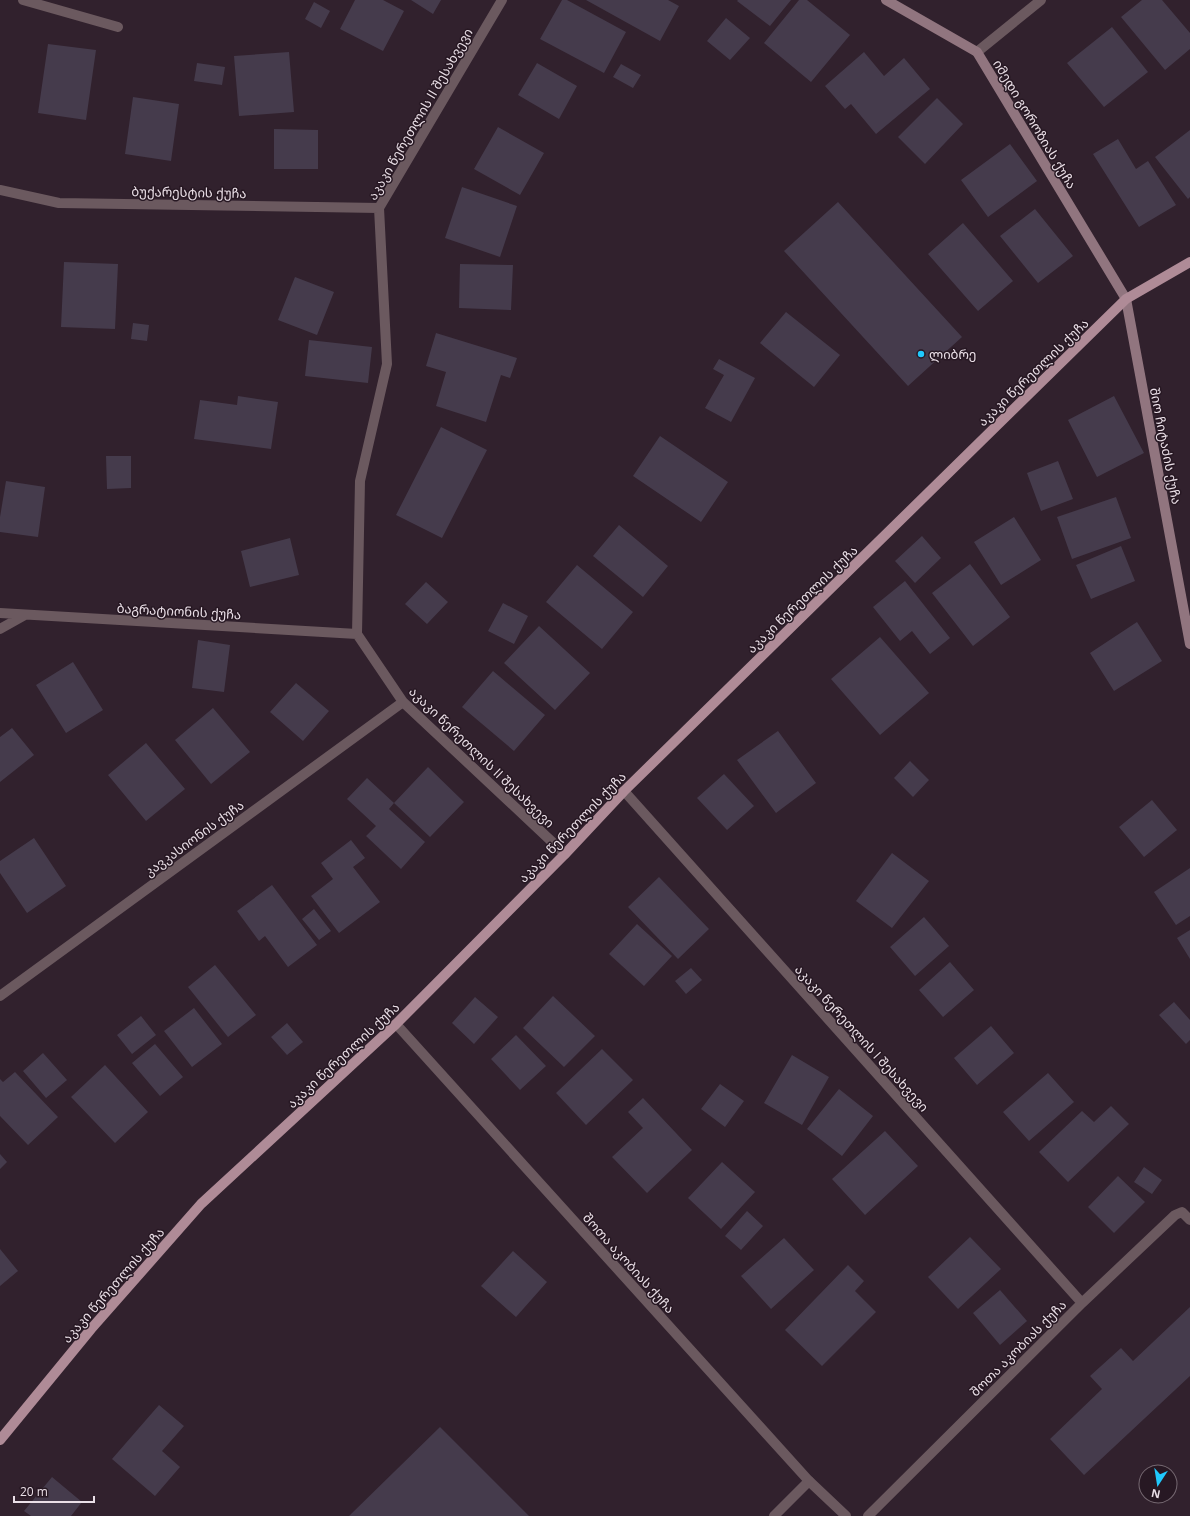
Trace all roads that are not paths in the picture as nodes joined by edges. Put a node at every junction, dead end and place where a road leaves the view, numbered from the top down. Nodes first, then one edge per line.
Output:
1 (23, 0) edge
2 (502, 0) edge
3 (886, 0) edge
4 (1041, 0) edge
5 (118, 27) dead end
6 (977, 52) junction
7 (0, 190) edge
8 (379, 208) junction
9 (1190, 262) edge
10 (1126, 299) junction
11 (0, 613) edge
12 (25, 615) junction
13 (0, 629) edge
14 (357, 634) junction
15 (1190, 644) edge
16 (403, 702) junction
17 (624, 791) junction
18 (565, 854) junction
19 (0, 996) edge
20 (396, 1024) junction
21 (1190, 1220) edge
22 (1082, 1303) junction
23 (0, 1440) edge
24 (809, 1481) junction
25 (774, 1516) edge
26 (846, 1516) edge
27 (868, 1516) edge

1 - 5 street
2 - 8 street, აკაკი წერეთლის II შესახვევი
3 - 6 street, იმედი გოროზიას ქუჩა
4 - 6 street
6 - 10 street, იმედი გოროზიას ქუჩა
7 - 8 street, ბუქარესტის ქუჩა
8 - 14 street, აკაკი წერეთლის II შესახვევი
9 - 10 main road, აკაკი წერეთლის ქუჩა
10 - 15 street, შიო ჩიტაძის ქუჩა
10 - 17 main road, აკაკი წერეთლის ქუჩა
11 - 12 street, ბაგრატიონის ქუჩა
12 - 13 street
12 - 14 street, ბაგრატიონის ქუჩა
14 - 16 street, აკაკი წერეთლის II შესახვევი
16 - 18 street, აკაკი წერეთლის II შესახვევი
16 - 19 street, კავკასიონის ქუჩა
17 - 18 main road, აკაკი წერეთლის ქუჩა
17 - 22 street, აკაკი წერეთლის I შესახვევი
18 - 20 main road, აკაკი წერეთლის ქუჩა
20 - 23 main road, აკაკი წერეთლის ქუჩა
20 - 24 street, შოთა აკობიას ქუჩა
21 - 22 street, შოთა აკობიას ქუჩა
22 - 27 street, შოთა აკობიას ქუჩა
24 - 25 street
24 - 26 street, შოთა აკობიას ქუჩა

